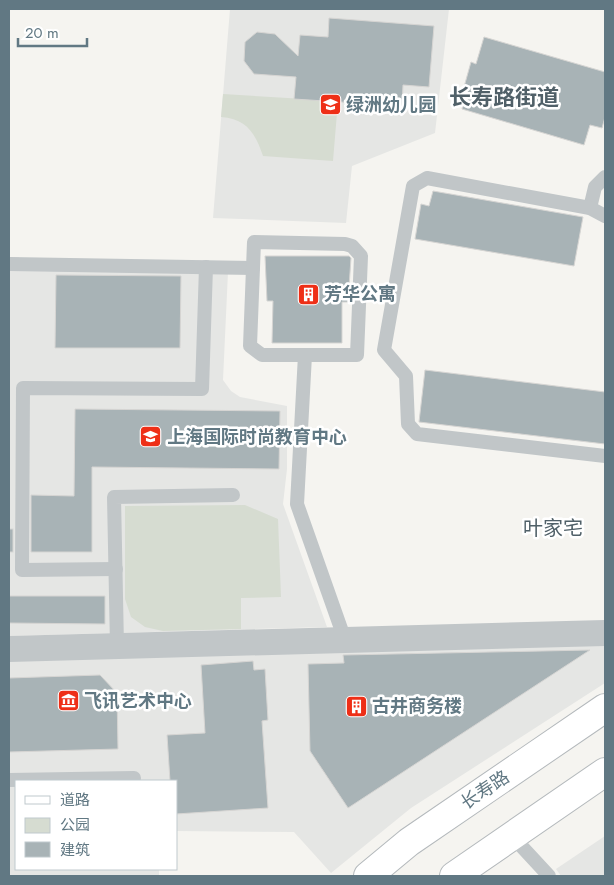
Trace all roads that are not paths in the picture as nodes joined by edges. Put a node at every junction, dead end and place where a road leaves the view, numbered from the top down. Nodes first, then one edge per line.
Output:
1 (605, 177) edge
2 (590, 208) junction
3 (605, 216) edge
4 (9, 264) edge
5 (206, 267) junction
6 (253, 268) junction
7 (305, 355) junction
8 (605, 456) edge
9 (233, 495) dead end
10 (116, 569) junction
11 (605, 633) edge
12 (345, 640) junction
13 (117, 646) junction
14 (9, 649) edge
15 (605, 708) edge
16 (605, 772) edge
17 (134, 778) dead end
18 (9, 780) edge
19 (512, 836) junction
20 (368, 876) edge
21 (454, 876) edge
22 (549, 876) edge

1 - 2 lane
2 - 3 lane
2 - 8 lane
4 - 5 lane
5 - 6 lane
5 - 10 lane
6 - 7 lane
6 - 7 lane
7 - 12 lane
9 - 10 lane
10 - 13 lane
11 - 12 street
12 - 13 street
13 - 14 street
15 - 20 main road, 长寿路
16 - 19 main road
17 - 18 lane
19 - 21 main road
19 - 22 lane

